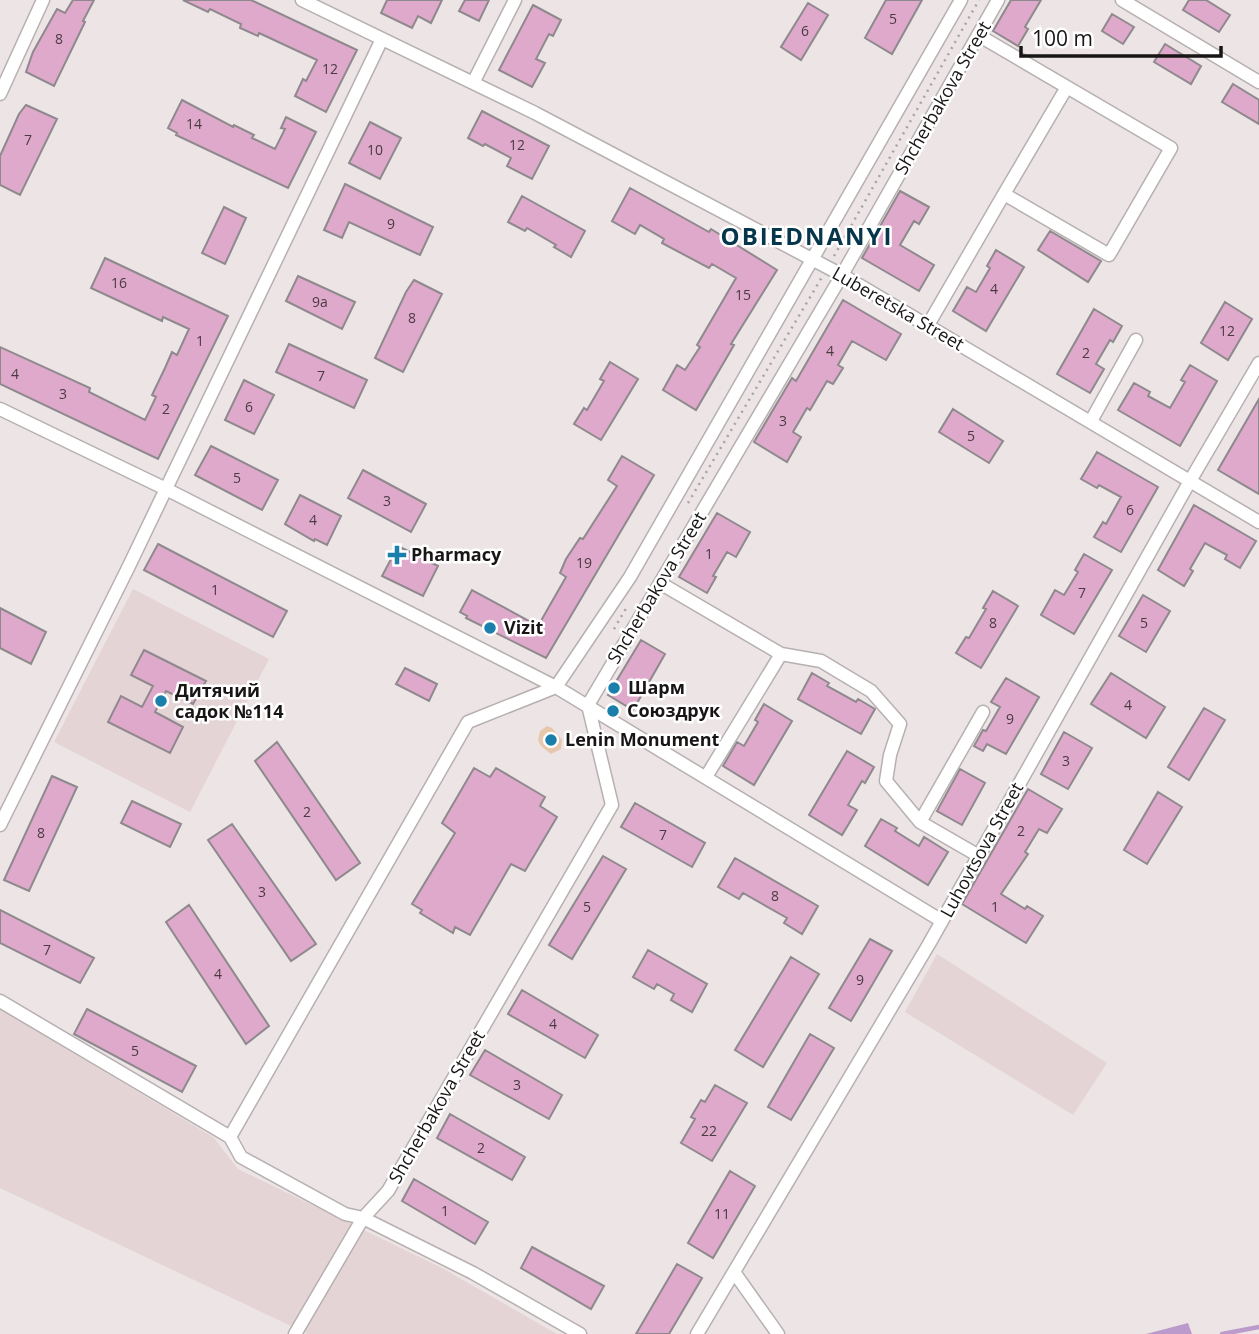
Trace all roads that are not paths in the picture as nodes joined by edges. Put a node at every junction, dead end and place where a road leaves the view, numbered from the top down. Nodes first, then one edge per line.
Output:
1 (43, 0) edge
2 (303, 0) edge
3 (515, 0) edge
4 (961, 0) edge
5 (998, 0) edge
6 (1122, 0) edge
7 (978, 36) junction
8 (382, 39) junction
9 (1259, 82) edge
10 (473, 83) junction
11 (1067, 87) junction
12 (0, 94) edge
13 (1004, 194) junction
14 (814, 260) junction
15 (842, 275) junction
16 (928, 326) junction
17 (1136, 340) dead end
18 (1259, 363) edge
19 (0, 409) edge
20 (1091, 421) junction
21 (1190, 481) junction
22 (166, 488) junction
23 (1259, 522) edge
24 (660, 583) junction
25 (781, 654) junction
26 (556, 687) junction
27 (588, 705) junction
28 (984, 712) dead end
29 (706, 777) junction
30 (920, 822) junction
31 (0, 825) edge
32 (979, 856) junction
33 (942, 921) junction
34 (0, 1002) edge
35 (230, 1137) junction
36 (363, 1218) junction
37 (734, 1272) junction
38 (295, 1334) edge
39 (580, 1334) edge
40 (697, 1334) edge
41 (778, 1334) edge

1 - 12 street
2 - 8 street, Luberetska Street
3 - 10 street
4 - 14 street, Shcherbakova Street
5 - 7 street, Shcherbakova Street
6 - 9 street
7 - 11 street
7 - 15 street, Shcherbakova Street
8 - 10 street, Luberetska Street
8 - 22 street
10 - 14 street, Luberetska Street
11 - 13 street
11 - 13 street
13 - 16 street
14 - 15 street, Luberetska Street
14 - 26 street, Shcherbakova Street
15 - 16 street, Luberetska Street
15 - 24 street, Shcherbakova Street
16 - 20 street, Luberetska Street
17 - 20 street
18 - 21 street, Luhovtsova Street
19 - 22 street
20 - 21 street, Luberetska Street
21 - 23 street, Luberetska Street
21 - 32 street, Luhovtsova Street
22 - 26 street
22 - 31 street
24 - 25 street
24 - 27 street, Shcherbakova Street
25 - 29 street
25 - 30 street
26 - 27 street
26 - 35 street
27 - 29 street
27 - 36 street, Shcherbakova Street
28 - 30 street
29 - 33 street
30 - 32 street
32 - 33 street, Luhovtsova Street
33 - 37 street, Luhovtsova Street
34 - 35 street
35 - 36 street
36 - 38 street, Shcherbakova Street
36 - 39 street
37 - 40 street, Luhovtsova Street
37 - 41 street

